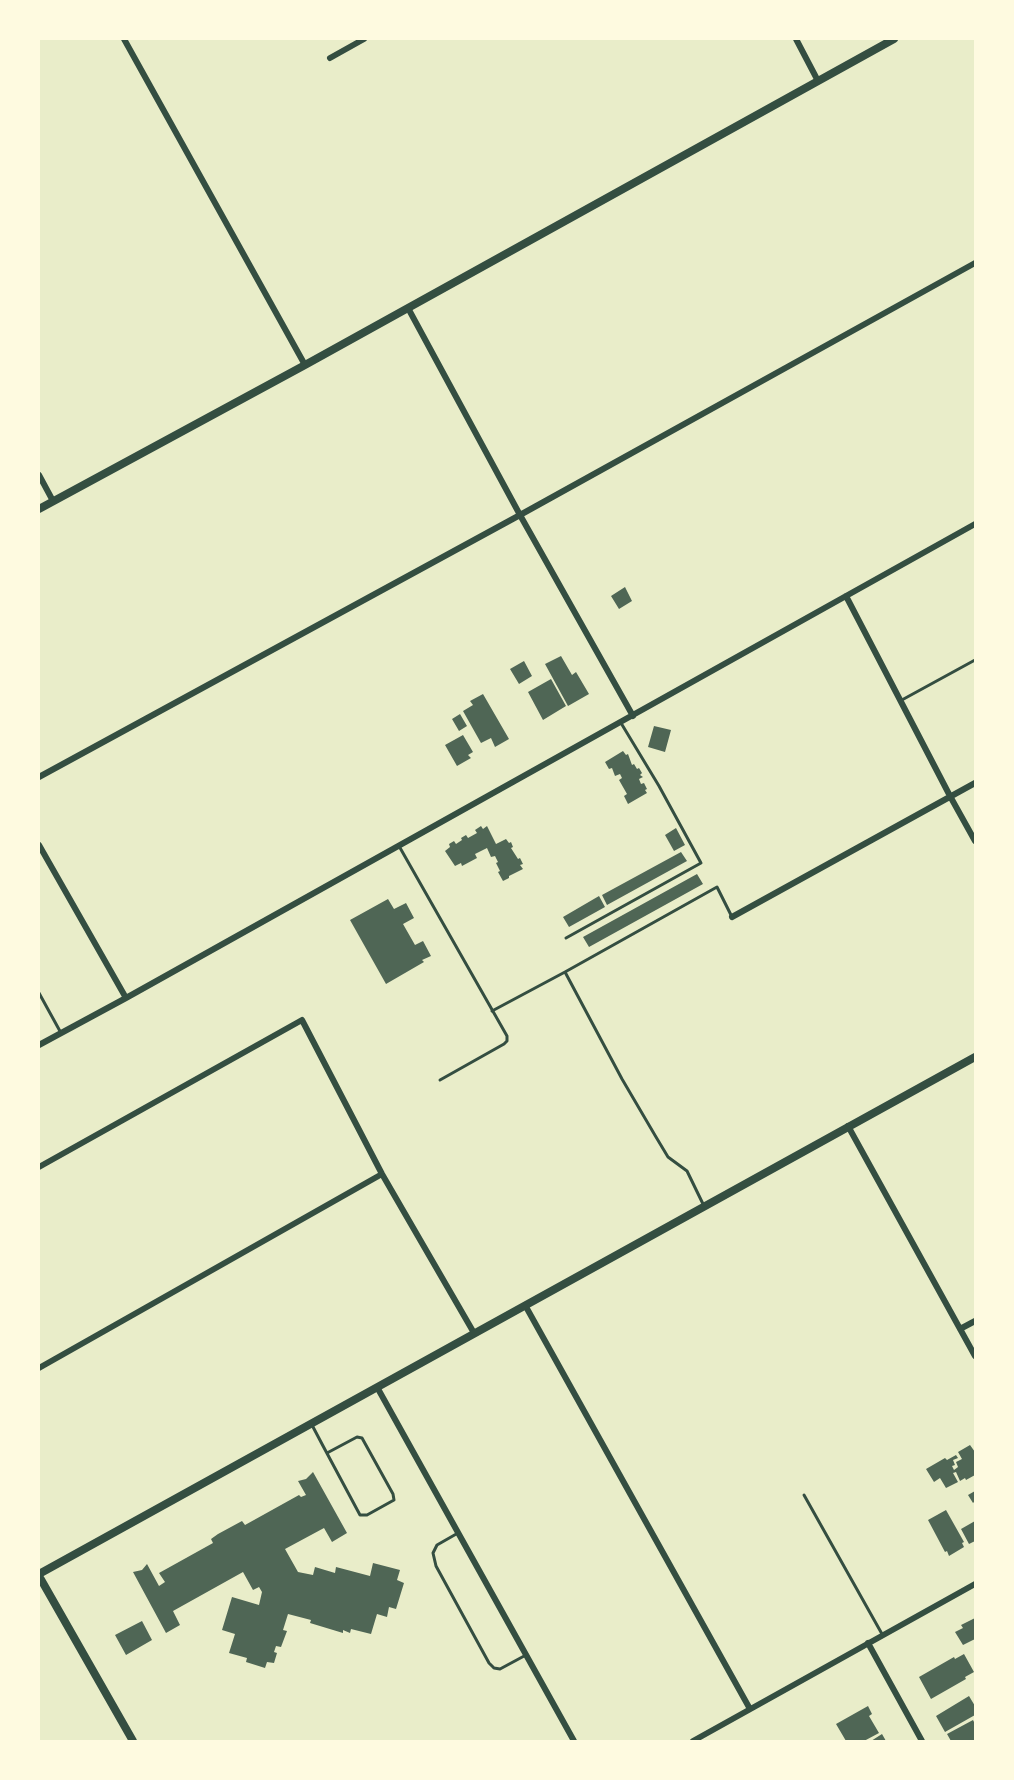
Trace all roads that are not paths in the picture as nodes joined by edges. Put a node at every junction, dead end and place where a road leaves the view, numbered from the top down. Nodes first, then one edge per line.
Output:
1 (124, 39) edge
2 (364, 39) edge
3 (796, 39) edge
4 (894, 39) edge
5 (330, 58) dead end
6 (818, 81) junction
7 (975, 263) edge
8 (408, 308) junction
9 (305, 365) junction
10 (39, 475) edge
11 (53, 501) junction
12 (39, 509) edge
13 (520, 515) junction
14 (975, 524) edge
15 (846, 596) junction
16 (975, 660) edge
17 (900, 701) junction
18 (633, 716) junction
19 (621, 723) junction
20 (39, 777) edge
21 (975, 783) edge
22 (950, 796) junction
23 (975, 841) edge
24 (39, 845) edge
25 (399, 846) junction
26 (732, 917) joint
27 (567, 938) dead end
28 (565, 972) junction
29 (39, 993) edge
30 (126, 998) junction
31 (492, 1011) junction
32 (61, 1033) junction
33 (39, 1045) edge
34 (975, 1057) edge
35 (440, 1080) dead end
36 (848, 1126) junction
37 (39, 1167) edge
38 (382, 1174) junction
39 (704, 1206) junction
40 (525, 1305) junction
41 (975, 1321) edge
42 (960, 1329) junction
43 (474, 1333) junction
44 (975, 1356) edge
45 (39, 1368) edge
46 (377, 1387) junction
47 (311, 1423) junction
48 (327, 1453) junction
49 (804, 1495) dead end
50 (458, 1533) junction
51 (39, 1575) edge
52 (975, 1584) edge
53 (883, 1635) junction
54 (868, 1643) junction
55 (526, 1655) junction
56 (750, 1709) junction
57 (133, 1741) edge
58 (574, 1741) edge
59 (693, 1741) edge
60 (922, 1741) edge

1 - 9 street
2 - 5 street
3 - 6 street
4 - 6 street
6 - 8 street
7 - 13 street
8 - 9 street
8 - 13 street
9 - 11 street
10 - 11 street
11 - 12 street
13 - 18 street
13 - 20 street
14 - 15 street
15 - 17 street
15 - 18 street
16 - 17 lane
17 - 22 street
18 - 19 street
19 - 25 street
19 - 27 lane
21 - 22 street
22 - 23 street
22 - 26 street
24 - 30 street
25 - 30 street
25 - 31 lane
26 - 28 lane
28 - 31 lane
28 - 39 lane
29 - 32 lane
30 - 32 street
31 - 35 lane
32 - 33 street
34 - 36 street
36 - 39 street
36 - 42 street
37 - 38 street
38 - 43 street
38 - 45 street
39 - 40 street
40 - 43 street
40 - 56 street
41 - 42 street
42 - 44 street
43 - 46 street
46 - 47 street
46 - 50 street
47 - 48 lane
47 - 51 street
48 - 48 lane
49 - 53 lane
50 - 55 street
50 - 55 lane
51 - 57 street
52 - 53 street
53 - 54 street
54 - 56 street
54 - 60 street
55 - 58 street
56 - 59 street

